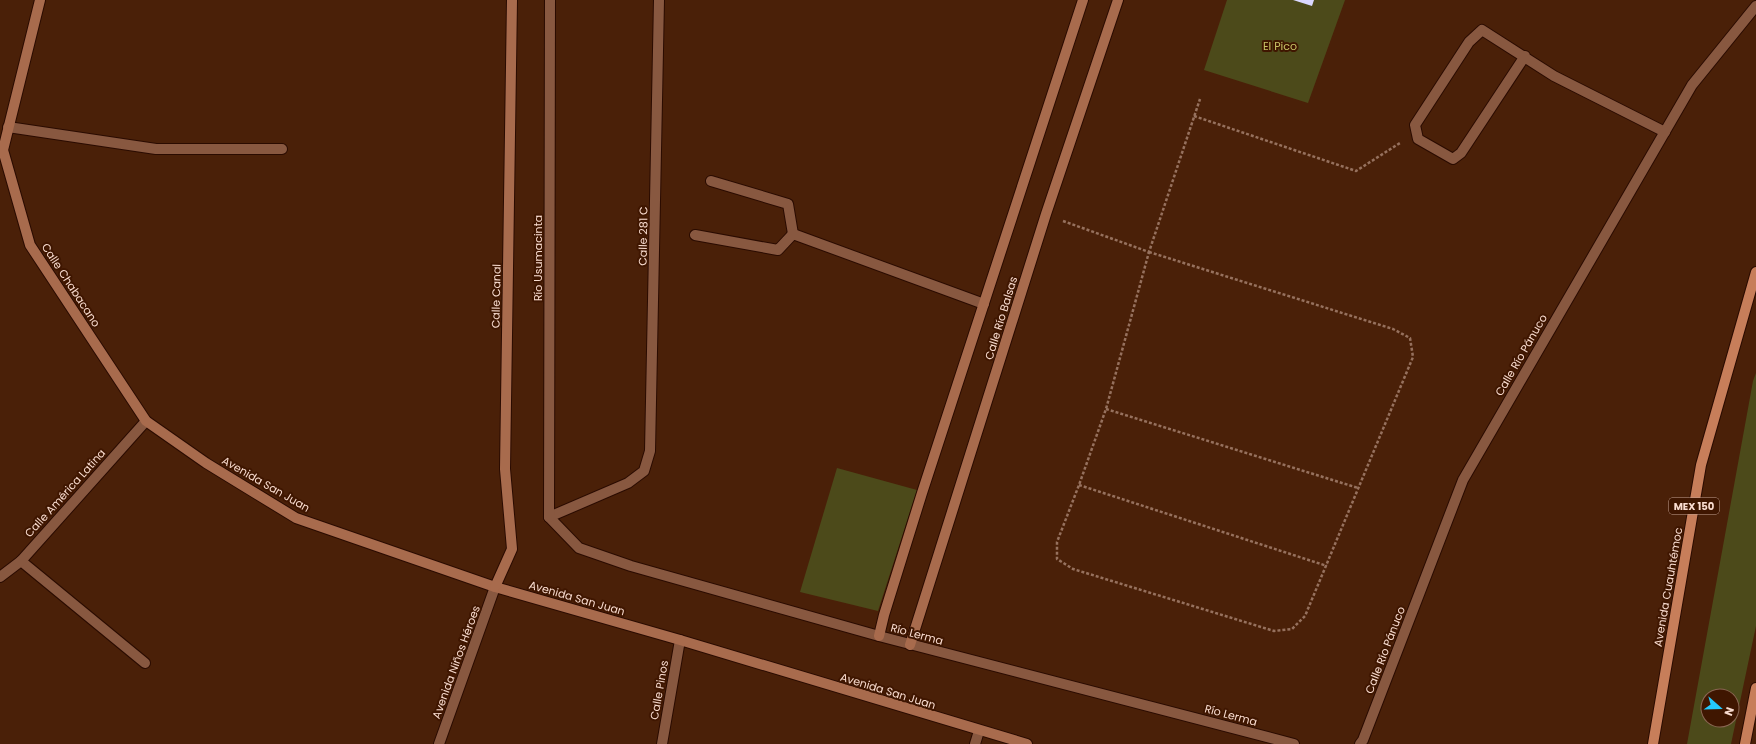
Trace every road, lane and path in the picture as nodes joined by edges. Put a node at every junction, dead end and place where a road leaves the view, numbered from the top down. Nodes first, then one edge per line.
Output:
1 (40, 0) edge
2 (512, 0) edge
3 (550, 0) edge
4 (659, 0) edge
5 (1082, 0) edge
6 (1118, 0) edge
7 (1756, 6) edge
8 (1525, 56) junction
9 (1200, 99) dead end
10 (1194, 116) junction
11 (8, 127) junction
12 (1416, 132) junction
13 (1665, 132) junction
14 (2, 149) edge
15 (282, 149) dead end
16 (711, 181) dead end
17 (1046, 214) junction
18 (793, 234) junction
19 (695, 235) dead end
20 (1149, 252) junction
21 (1756, 272) edge
22 (984, 304) junction
23 (1106, 408) junction
24 (146, 421) junction
25 (1080, 485) junction
26 (1358, 488) junction
27 (549, 517) junction
28 (21, 561) junction
29 (1326, 566) junction
30 (0, 577) edge
31 (495, 587) junction
32 (880, 636) junction
33 (680, 640) junction
34 (910, 644) junction
35 (145, 663) dead end
36 (1756, 688) edge
37 (978, 731) junction
38 (439, 744) edge
39 (662, 744) edge
40 (975, 744) edge
41 (1027, 744) edge
42 (1294, 744) edge
43 (1360, 744) edge
44 (1653, 744) edge
45 (1745, 744) edge

1 - 11 street
2 - 31 street, Calle Canal
3 - 27 street, Río Usumacinta
4 - 27 street, Calle 281 C
5 - 22 street, Calle Río Balsas
6 - 17 street, Calle Río Balsas
7 - 13 street, Calle Río Pánuco
8 - 12 street
8 - 12 street
8 - 13 street
9 - 10 path
10 - 12 path
10 - 20 path
11 - 14 street
11 - 15 street
13 - 43 street, Calle Río Pánuco
14 - 24 street, Calle Chabacano
16 - 18 street
17 - 20 path
17 - 34 street, Calle Río Balsas
18 - 19 street
18 - 22 street
20 - 23 path
20 - 26 path
21 - 44 main road, Avenida Cuauhtémoc / MEX 150
22 - 32 street, Calle Río Balsas
23 - 25 path
23 - 26 path
24 - 28 street, Calle América Latina
24 - 31 street, Avenida San Juan
25 - 29 path
25 - 29 path
26 - 29 path
27 - 32 street, Río Lerma
28 - 30 street, Calle América Latina
28 - 35 street
31 - 33 street, Avenida San Juan
31 - 38 street, Avenida Niños Héroes
32 - 34 street, Río Lerma
33 - 37 street, Avenida San Juan
33 - 39 street, Calle Pinos
34 - 42 street, Río Lerma
36 - 45 main road
37 - 40 street
37 - 41 street, Avenida San Juan

